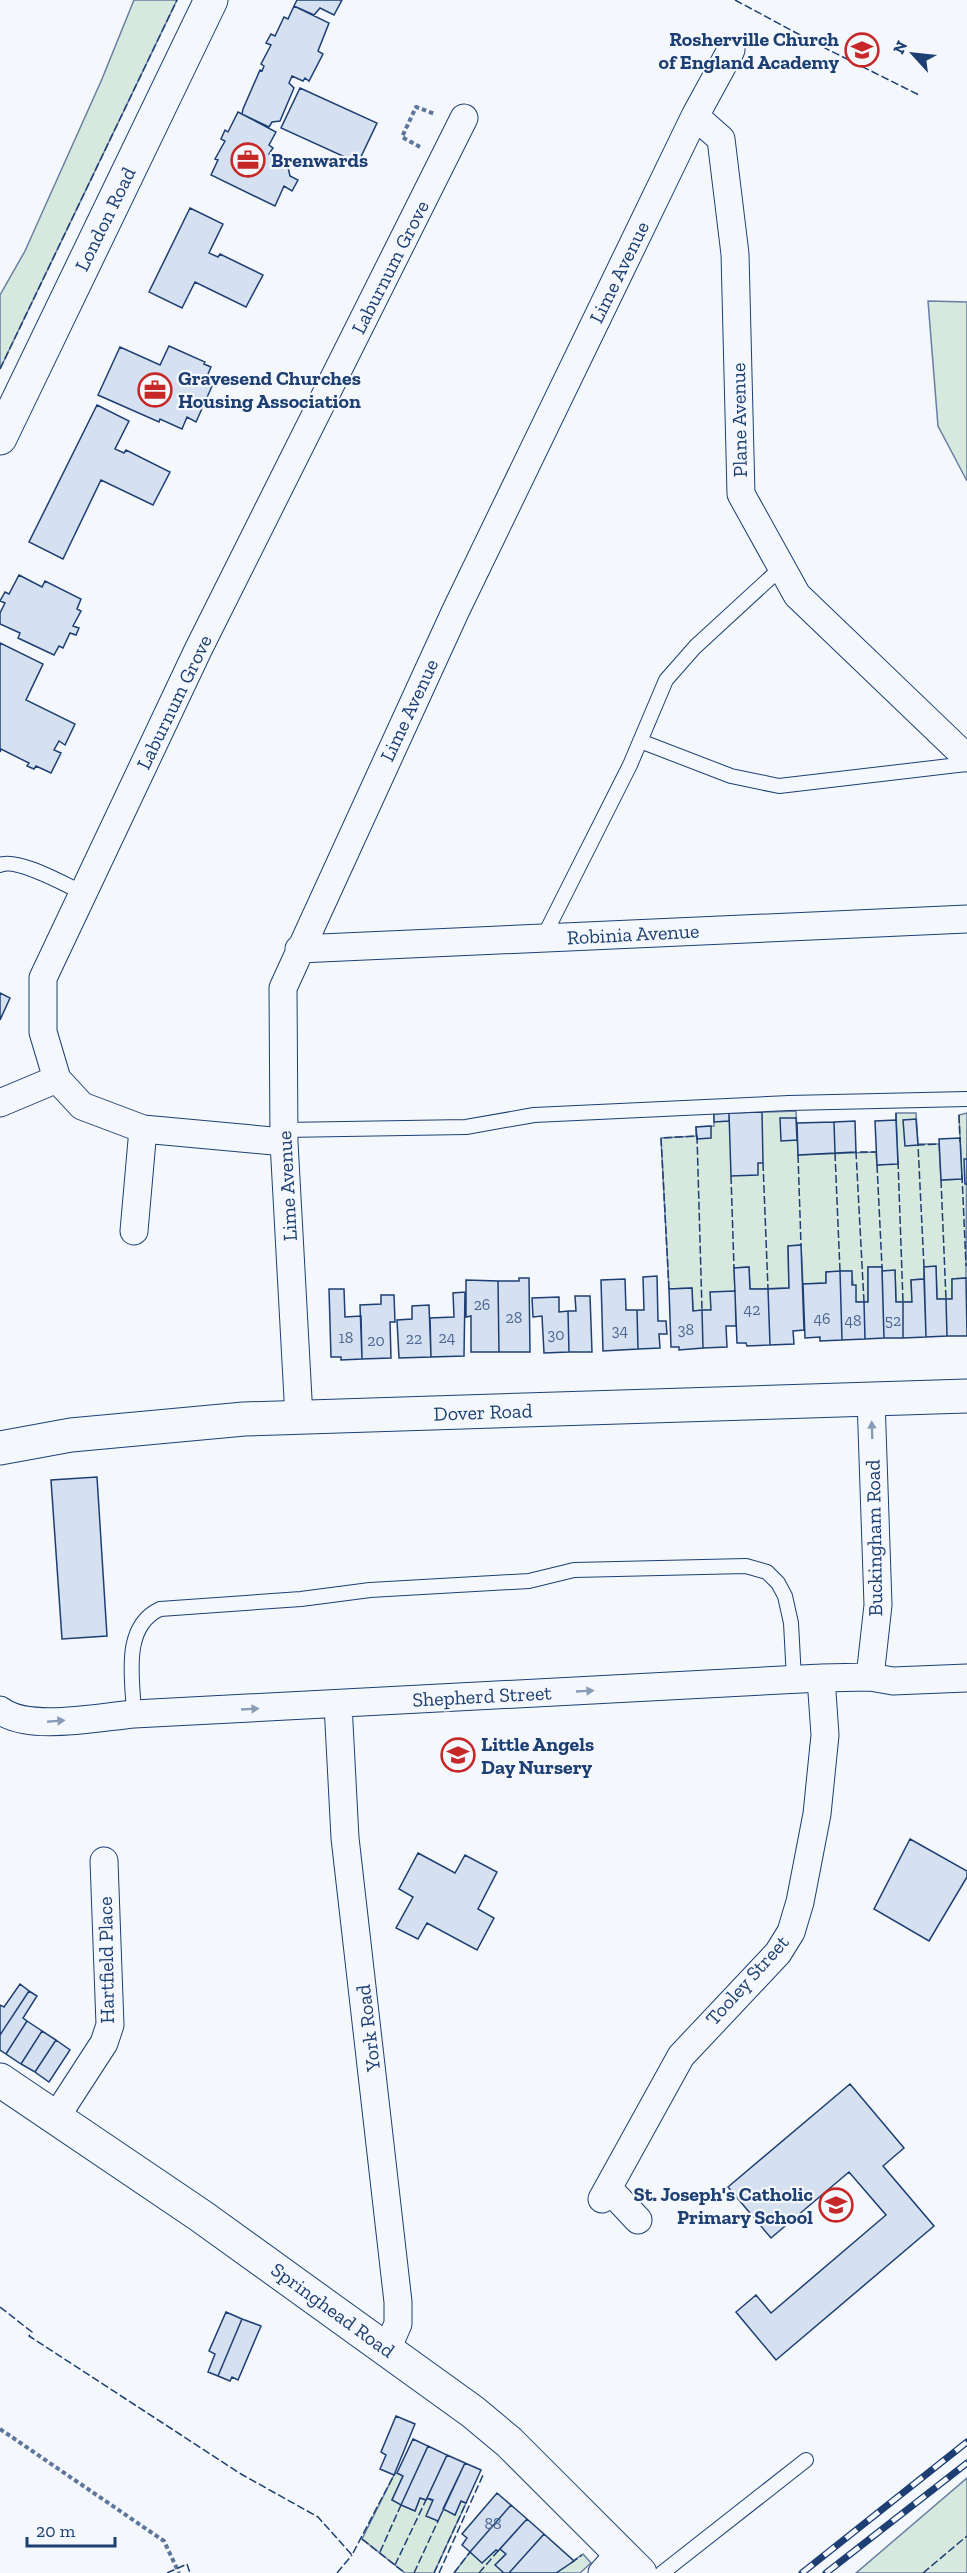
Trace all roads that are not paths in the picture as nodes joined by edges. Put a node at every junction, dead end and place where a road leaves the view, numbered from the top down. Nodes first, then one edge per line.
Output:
1 (211, 0) edge
2 (731, 50) dead end
3 (694, 116) junction
4 (453, 117) road end
5 (0, 438) edge
6 (782, 567) junction
7 (640, 741) junction
8 (967, 758) edge
9 (967, 764) edge
10 (0, 865) edge
11 (83, 893) junction
12 (967, 919) edge
13 (543, 938) junction
14 (299, 949) junction
15 (57, 1079) junction
16 (967, 1099) edge
17 (0, 1103) edge
18 (143, 1129) junction
19 (284, 1136) junction
20 (134, 1231) dead end
21 (967, 1396) edge
22 (871, 1399) junction
23 (299, 1417) junction
24 (0, 1448) edge
25 (870, 1677) junction
26 (821, 1678) junction
27 (967, 1678) edge
28 (794, 1679) junction
29 (338, 1704) junction
30 (0, 1710) edge
31 (134, 1714) junction
32 (104, 1861) dead end
33 (0, 2080) edge
34 (56, 2116) junction
35 (638, 2220) dead end
36 (387, 2349) junction
37 (806, 2460) dead end
38 (620, 2567) edge
39 (662, 2573) edge

1 - 5 street, London Road
2 - 3 street, Lime Avenue
3 - 6 street, Plane Avenue
3 - 14 street, Lime Avenue
4 - 11 street, Laburnum Grove
6 - 7 lane
6 - 8 street, Plane Avenue
7 - 9 lane
7 - 13 lane
10 - 11 lane
11 - 15 street, Laburnum Grove
12 - 13 street, Robinia Avenue
13 - 14 street, Robinia Avenue
14 - 19 street, Lime Avenue
15 - 17 street
15 - 18 street, Laburnum Grove
16 - 19 lane
18 - 19 street, Laburnum Grove
18 - 20 street
19 - 23 street, Lime Avenue
21 - 22 street, Dover Road
22 - 23 street, Dover Road
25 -> 22 street, Buckingham Road
23 - 24 street, Dover Road
25 - 26 street, Shepherd Street
25 - 27 street, Shepherd Street
26 - 28 street, Shepherd Street
26 - 35 street, Tooley Street
29 -> 28 street, Shepherd Street
28 - 31 lane
31 -> 29 street, Shepherd Street
29 - 36 street, York Road
30 -> 31 street, Shepherd Street
32 - 34 street, Hartfield Place
33 - 34 street, Springhead Road
34 - 36 street, Springhead Road
36 - 38 street, Springhead Road
37 - 39 lane

